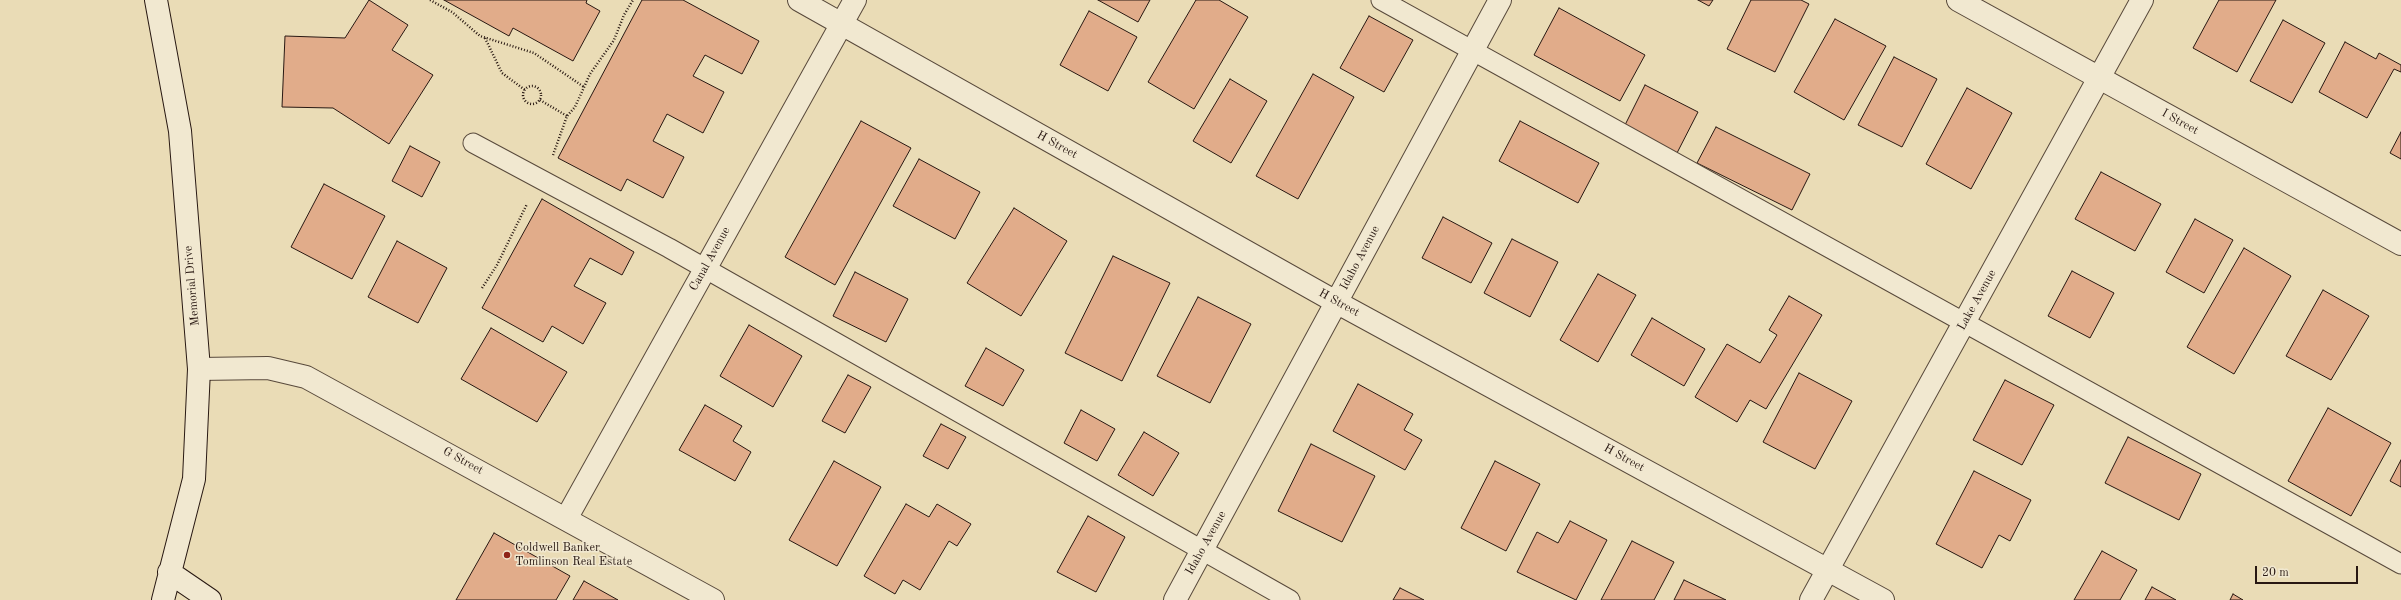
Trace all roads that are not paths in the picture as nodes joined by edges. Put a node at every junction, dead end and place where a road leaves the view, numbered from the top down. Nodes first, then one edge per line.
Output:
1 (156, 0) edge
2 (799, 0) edge
3 (855, 0) edge
4 (1381, 0) edge
5 (1500, 0) edge
6 (1958, 0) edge
7 (2142, 0) edge
8 (841, 24) junction
9 (1472, 50) junction
10 (2099, 77) junction
11 (472, 143) dead end
12 (2401, 244) edge
13 (705, 269) junction
14 (1336, 302) junction
15 (1964, 324) junction
16 (199, 369) junction
17 (566, 519) junction
18 (1202, 551) junction
19 (2401, 564) edge
20 (1828, 569) junction
21 (169, 572) junction
22 (146, 600) edge
23 (163, 600) edge
24 (210, 600) edge
25 (713, 600) edge
26 (1175, 600) edge
27 (1290, 600) edge
28 (1811, 600) edge
29 (1883, 600) edge

1 - 16 street, Memorial Drive
2 - 8 street, H Street
3 - 8 street, Canal Avenue
4 - 9 lane
5 - 9 street, Idaho Avenue
6 - 10 street, I Street
7 - 10 street, Lake Avenue
8 - 13 street, Canal Avenue
8 - 14 street, H Street
9 - 14 street, Idaho Avenue
9 - 15 lane
10 - 12 street, I Street
10 - 15 street, Lake Avenue
11 - 13 lane
13 - 17 street, Canal Avenue
13 - 18 lane
14 - 18 street, Idaho Avenue
14 - 20 street, H Street
15 - 19 lane
15 - 20 street, Lake Avenue
16 - 17 street, G Street
16 - 21 street, Memorial Drive
17 - 25 street, G Street
18 - 26 street, Idaho Avenue
18 - 27 lane
20 - 28 street, Lake Avenue
20 - 29 street, H Street
21 - 22 street, Memorial Drive
21 - 23 street, Memorial Drive
21 - 24 street

